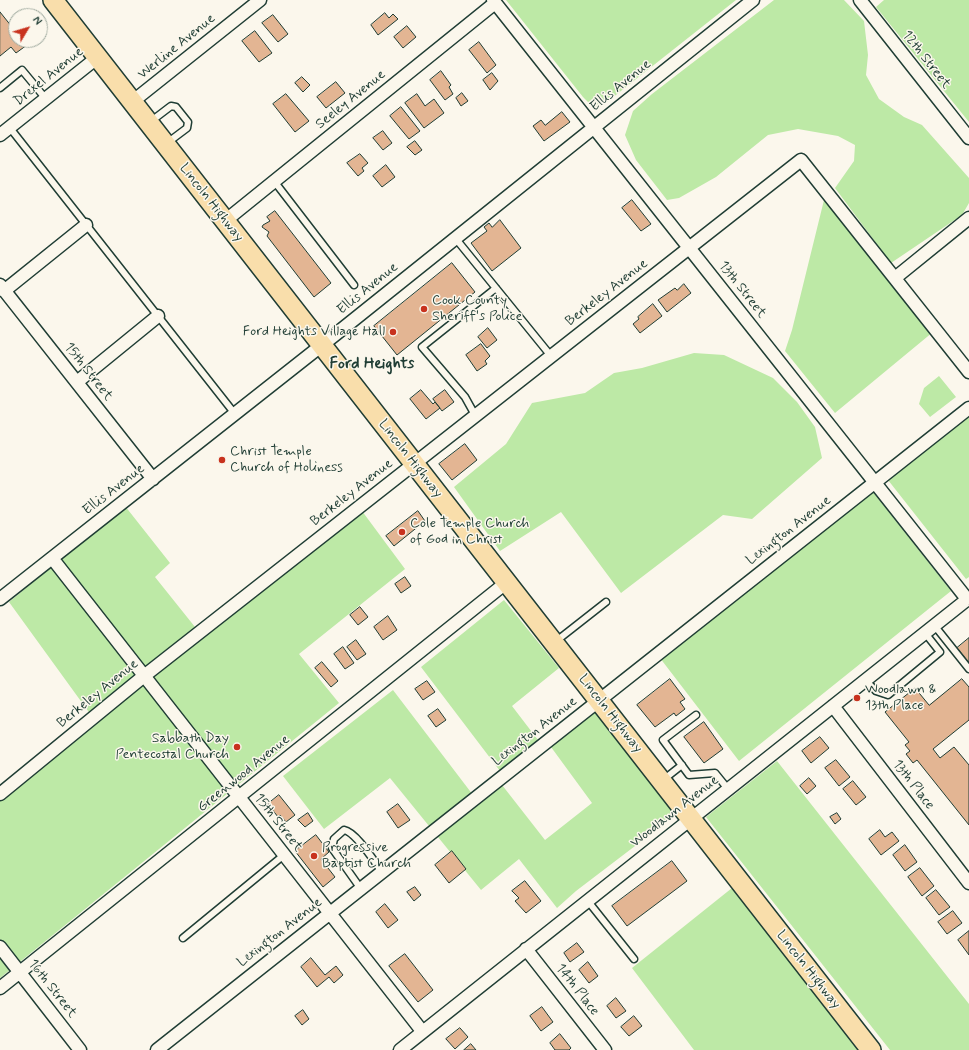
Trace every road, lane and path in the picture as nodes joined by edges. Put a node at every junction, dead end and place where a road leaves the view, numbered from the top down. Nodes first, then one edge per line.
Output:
1 (53, 0) edge
2 (260, 0) edge
3 (753, 0) edge
4 (860, 0) edge
5 (494, 1) edge
6 (98, 57) junction
7 (0, 88) edge
8 (46, 99) junction
9 (132, 102) junction
10 (149, 123) junction
11 (594, 127) junction
12 (5, 131) edge
13 (969, 138) edge
14 (165, 144) junction
15 (274, 182) junction
16 (969, 218) edge
17 (225, 221) junction
18 (86, 225) junction
19 (456, 239) junction
20 (689, 247) junction
21 (896, 278) junction
22 (354, 285) dead end
23 (2, 288) edge
24 (496, 288) junction
25 (158, 316) junction
26 (322, 345) junction
27 (551, 356) junction
28 (969, 372) edge
29 (77, 382) junction
30 (969, 408) edge
31 (235, 414) junction
32 (475, 415) junction
33 (414, 463) junction
34 (153, 478) junction
35 (875, 482) junction
36 (52, 558) junction
37 (507, 582) junction
38 (968, 598) edge
39 (0, 599) edge
40 (606, 602) dead end
41 (929, 629) junction
42 (554, 643) junction
43 (969, 670) edge
44 (144, 676) junction
45 (865, 680) junction
46 (599, 701) junction
47 (833, 706) junction
48 (696, 715) dead end
49 (682, 765) junction
50 (662, 781) junction
51 (728, 789) junction
52 (0, 794) edge
53 (239, 797) junction
54 (691, 818) junction
55 (284, 855) junction
56 (382, 872) junction
57 (969, 882) edge
58 (361, 889) junction
59 (588, 900) junction
60 (330, 913) junction
61 (183, 938) dead end
62 (0, 947) edge
63 (526, 949) junction
64 (634, 959) dead end
65 (20, 973) junction
66 (0, 988) edge
67 (422, 1031) junction
68 (415, 1046) edge
69 (80, 1050) edge
70 (157, 1050) edge
71 (400, 1050) edge
72 (605, 1050) edge
73 (871, 1050) edge

1 - 6 main road, Lincoln Highway
2 - 9 street, Werline Avenue
3 - 11 street, Ellis Avenue
4 - 13 street, 12th Street
5 - 11 street, 13th Street
5 - 15 street, Seeley Avenue
6 - 8 street, Drexel Avenue
6 - 9 main road, Lincoln Highway
7 - 8 lane
8 - 12 street, Drexel Avenue
9 - 10 main road, Lincoln Highway
10 - 14 main road, Lincoln Highway
10 - 14 lane
11 - 19 street, Ellis Avenue
11 - 20 street, 13th Street
12 - 18 lane
14 - 17 main road, Lincoln Highway
15 - 17 street, Seeley Avenue
15 - 22 lane
16 - 21 street
17 - 26 main road, Lincoln Highway
18 - 23 street
18 - 25 lane
19 - 24 lane
19 - 26 street, Ellis Avenue
20 - 21 street, Berkeley Avenue
20 - 27 street, Berkeley Avenue
20 - 35 street, 13th Street
21 - 28 street
23 - 29 street, 15th Street
24 - 27 lane
24 - 32 lane
25 - 29 street
25 - 31 lane
26 - 31 street, Ellis Avenue
26 - 33 main road, Lincoln Highway
27 - 32 street, Berkeley Avenue
29 - 34 street, 15th Street
30 - 35 street, Lexington Avenue
31 - 34 street, Ellis Avenue
32 - 33 street, Berkeley Avenue
33 - 37 main road, Lincoln Highway
33 - 44 street, Berkeley Avenue
34 - 36 street, Ellis Avenue
35 - 38 street, 13th Street
35 - 46 street, Lexington Avenue
36 - 39 street, Ellis Avenue
36 - 44 street, 15th Street
37 - 42 main road, Lincoln Highway
37 - 53 street, Greenwood Avenue
38 - 41 street, Woodlawn Avenue
40 - 42 lane
41 - 43 lane
41 - 45 street, Woodlawn Avenue
41 - 45 lane
42 - 46 main road, Lincoln Highway
44 - 52 street, Berkeley Avenue
44 - 53 street, 15th Street
45 - 47 street, Woodlawn Avenue
46 - 50 main road, Lincoln Highway
46 - 56 street, Lexington Avenue
47 - 51 street, Woodlawn Avenue
47 - 57 street, 13th Place
48 - 49 lane
49 - 50 lane
49 - 51 lane
50 - 54 main road, Lincoln Highway
51 - 54 street, Woodlawn Avenue
53 - 55 street, 15th Street
53 - 65 street, Greenwood Avenue
54 - 59 street, Woodlawn Avenue
54 - 73 main road, Lincoln Highway
55 - 60 street, 15th Street
55 - 61 lane
56 - 58 street, Lexington Avenue
56 - 58 lane
58 - 60 street, Lexington Avenue
59 - 63 street, Woodlawn Avenue
59 - 64 lane
60 - 67 street, 15th Street
60 - 70 street, Lexington Avenue
62 - 65 street, 16th Street
63 - 67 street, Woodlawn Avenue
63 - 72 street, 14th Place
65 - 66 street, Greenwood Avenue
65 - 69 street, 16th Street
67 - 68 street, Woodlawn Avenue
68 - 71 street, Woodlawn Avenue

